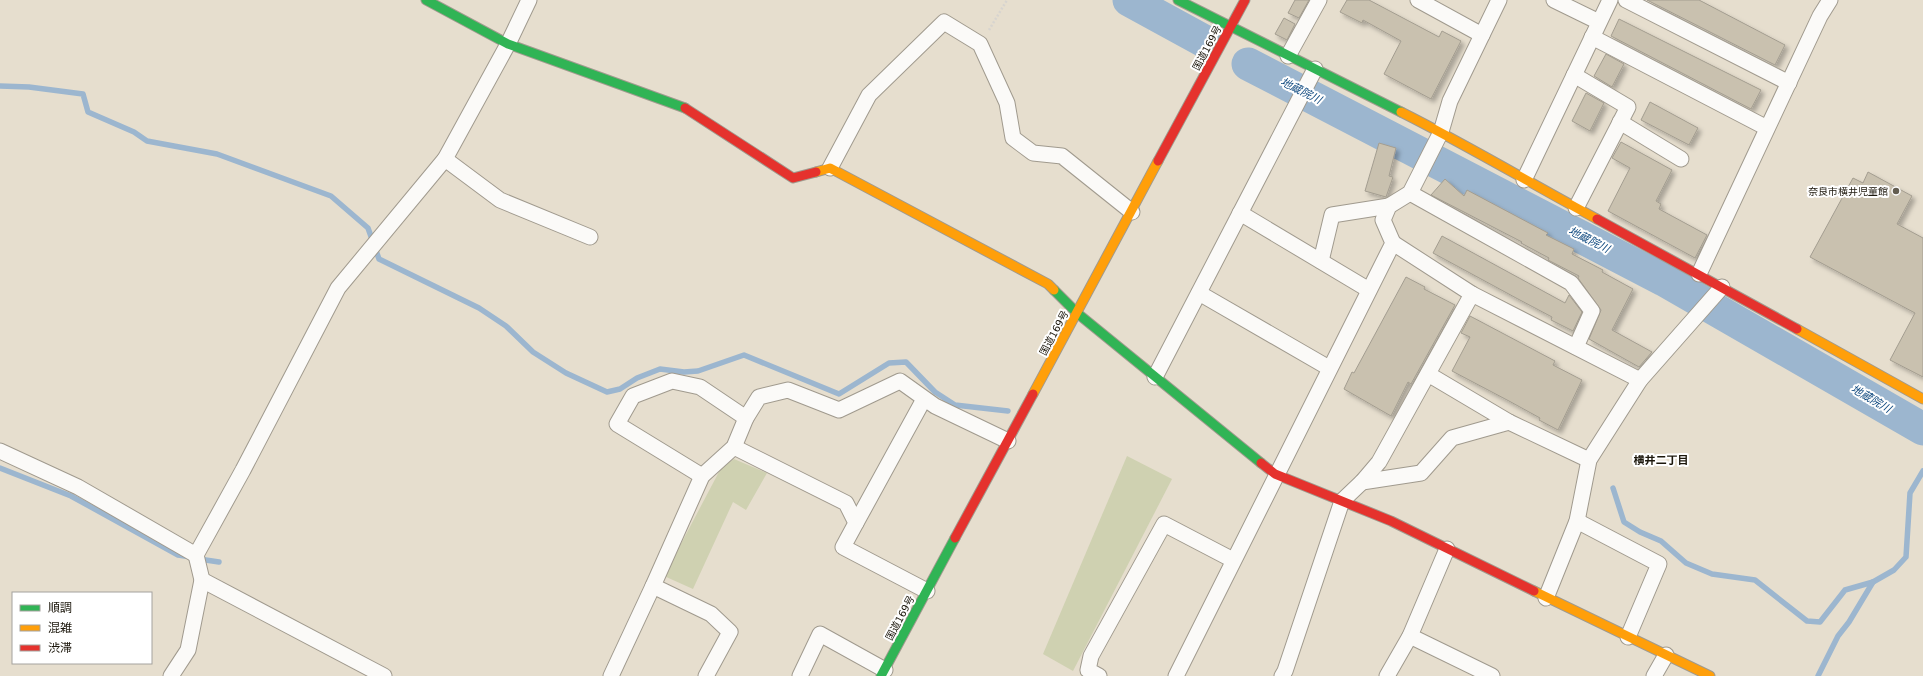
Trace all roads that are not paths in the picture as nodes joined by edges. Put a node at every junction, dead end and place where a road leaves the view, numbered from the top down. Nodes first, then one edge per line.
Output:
1 (426, 0) edge
2 (529, 0) edge
3 (1178, 0) edge
4 (1245, 0) edge
5 (1319, 0) edge
6 (1418, 0) edge
7 (1499, 0) edge
8 (1554, 0) edge
9 (1610, 0) edge
10 (1626, 0) edge
11 (1830, 0) edge
12 (1599, 22) junction
13 (1231, 27) junction
14 (1482, 35) junction
15 (1592, 37) junction
16 (508, 44) junction
17 (1288, 56) junction
18 (1315, 69) junction
19 (1574, 74) junction
20 (1789, 83) junction
21 (1620, 122) junction
22 (1767, 128) junction
23 (1441, 132) junction
24 (445, 159) junction
25 (1681, 159) dead end
26 (830, 168) junction
27 (1524, 180) junction
28 (1410, 193) junction
29 (1389, 206) junction
30 (1576, 208) junction
31 (1132, 212) junction
32 (1240, 213) junction
33 (590, 237) dead end
34 (1393, 243) junction
35 (1321, 261) junction
36 (1699, 274) junction
37 (1722, 287) junction
38 (1369, 290) junction
39 (1198, 292) junction
40 (1472, 294) junction
41 (1077, 313) junction
42 (1576, 347) junction
43 (1329, 368) junction
44 (1428, 374) junction
45 (1155, 377) junction
46 (1640, 380) junction
47 (924, 399) junction
48 (1923, 399) edge
49 (746, 418) junction
50 (1509, 422) junction
51 (1008, 441) junction
52 (734, 447) junction
53 (0, 451) edge
54 (1589, 460) junction
55 (1276, 474) junction
56 (702, 476) junction
57 (1362, 482) junction
58 (1342, 501) junction
59 (1577, 521) junction
60 (856, 523) junction
61 (1447, 549) junction
62 (196, 555) junction
63 (1233, 560) junction
64 (202, 580) junction
65 (653, 586) junction
66 (927, 591) junction
67 (1546, 598) junction
68 (1410, 636) junction
69 (1628, 637) junction
70 (1666, 655) junction
71 (883, 673) edge
72 (171, 676) edge
73 (384, 676) edge
74 (611, 676) edge
75 (706, 676) edge
76 (800, 676) edge
77 (1099, 676) edge
78 (1176, 676) edge
79 (1282, 676) edge
80 (1387, 676) edge
81 (1492, 676) edge
82 (1654, 676) edge
83 (1710, 676) edge

1 - 16 main road
2 - 16 street
3 - 13 main road
4 - 13 main road, 国道169号
5 - 17 street
6 - 14 street
7 - 14 street
8 - 12 street
9 - 12 street
10 - 20 street
11 - 20 street
12 - 15 street
13 - 17 main road
13 - 31 main road, 国道169号
14 - 23 street
15 - 19 street
15 - 22 street
16 - 24 street
16 - 26 main road
17 - 18 main road
18 - 23 main road
18 - 32 street
19 - 21 street
19 - 27 street
20 - 22 street
21 - 25 street
21 - 30 street
22 - 36 street
23 - 27 main road
23 - 28 street
24 - 33 street
24 - 62 street
26 - 31 street
26 - 41 main road
27 - 30 main road
28 - 29 street
28 - 42 street
29 - 34 street
29 - 35 street
30 - 36 main road
31 - 41 main road, 国道169号
32 - 35 street
32 - 39 street
34 - 38 street
34 - 40 street
35 - 38 street
36 - 37 main road
37 - 46 street
37 - 48 main road
38 - 43 street
39 - 43 street
39 - 45 street
40 - 42 street
40 - 44 street
41 - 45 main road
41 - 51 main road, 国道169号
42 - 46 street
43 - 55 street
44 - 50 street
44 - 57 street
45 - 55 main road
46 - 54 street
47 - 49 street
47 - 51 street
47 - 60 street
49 - 52 street
49 - 56 street
50 - 54 street
50 - 57 street
51 - 66 main road, 国道169号
52 - 56 street
52 - 60 street
53 - 62 street
54 - 59 street
55 - 58 main road
55 - 63 street
56 - 65 street
57 - 58 street
58 - 61 main road
58 - 79 street
59 - 67 street
59 - 69 street
60 - 66 street
61 - 67 main road
61 - 68 street
62 - 64 street
63 - 77 street
63 - 78 street
64 - 72 street
64 - 73 street
65 - 74 street
65 - 75 street
66 - 71 main road, 国道169号
67 - 69 main road
68 - 80 street
68 - 81 street
69 - 70 main road
70 - 82 street
70 - 83 main road
71 - 76 street

